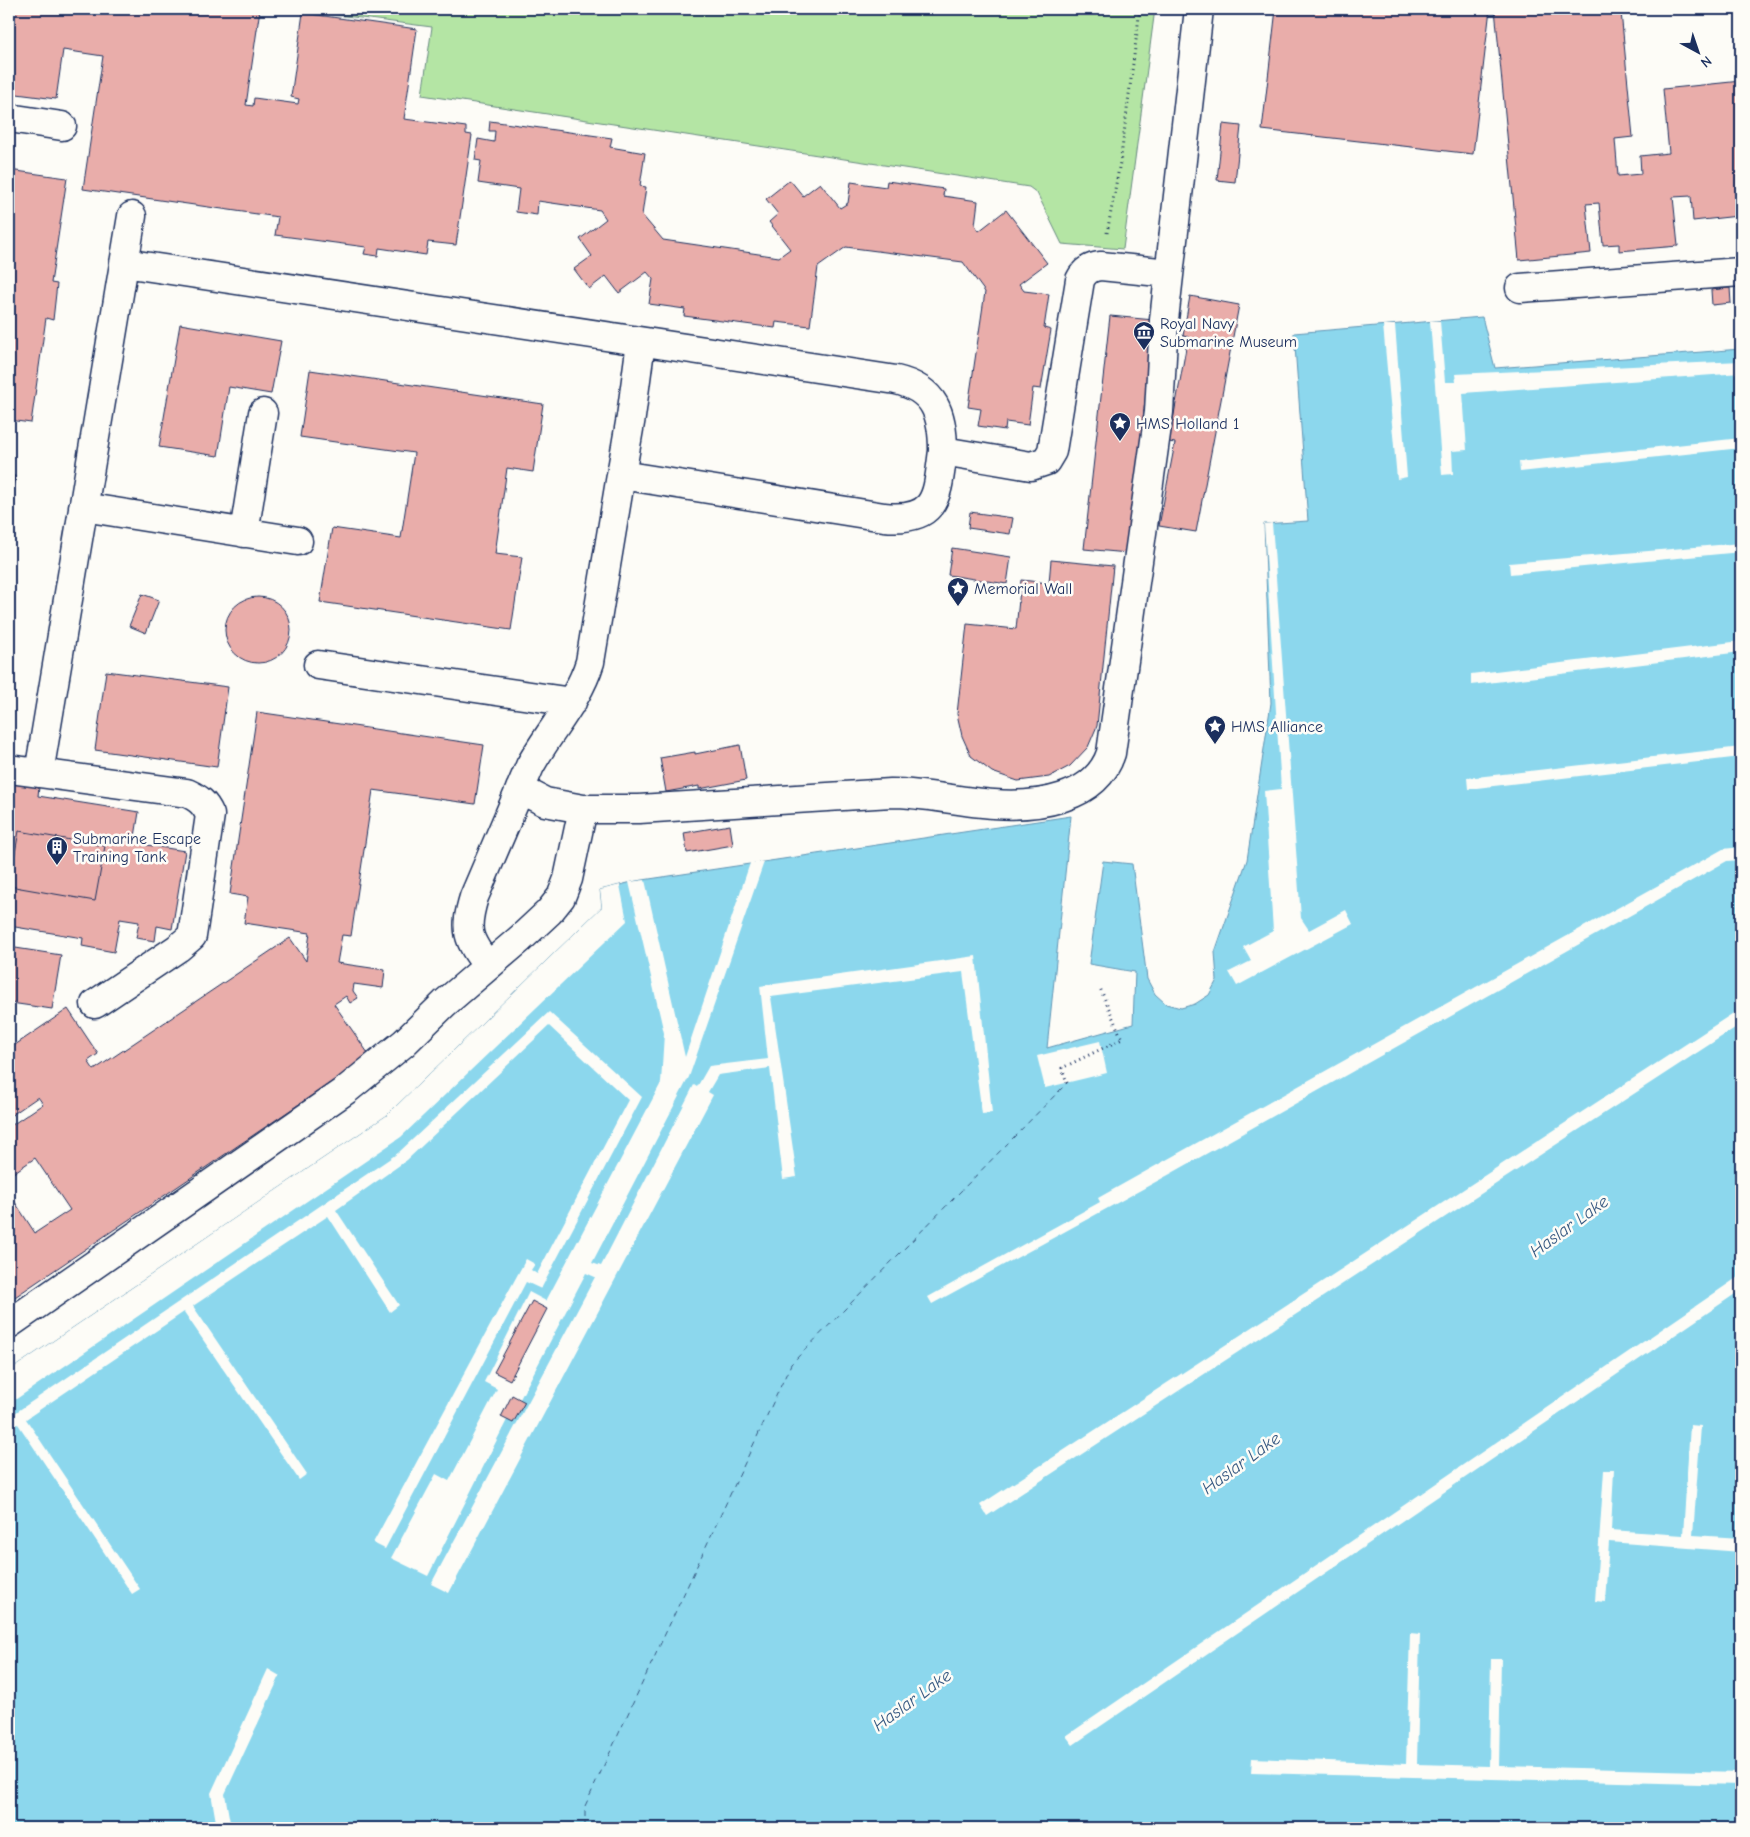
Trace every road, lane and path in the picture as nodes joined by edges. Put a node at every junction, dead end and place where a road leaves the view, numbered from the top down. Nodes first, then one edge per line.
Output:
1 (1140, 9) edge
2 (1199, 9) edge
3 (9, 118) edge
4 (62, 126) dead end
5 (132, 216) dead end
6 (124, 263) junction
7 (1101, 266) junction
8 (1741, 272) edge
9 (1170, 273) junction
10 (1520, 288) dead end
11 (641, 342) junction
12 (263, 413) dead end
13 (943, 451) junction
14 (621, 476) junction
15 (84, 507) junction
16 (244, 533) junction
17 (298, 541) dead end
18 (318, 665) dead end
19 (572, 702) junction
20 (9, 769) edge
21 (39, 773) junction
22 (520, 789) junction
23 (583, 809) junction
24 (488, 966) junction
25 (1100, 988) dead end
26 (95, 1004) dead end
27 (1067, 1082) dead end
28 (9, 1324) edge

1 - 7 path
2 - 9 lane
3 - 4 lane
5 - 6 lane
6 - 11 lane
6 - 15 lane
7 - 9 lane
7 - 13 lane
8 - 10 lane
9 - 23 lane
11 - 13 lane
11 - 14 lane
12 - 16 lane
13 - 14 lane
14 - 19 lane
15 - 16 lane
15 - 21 lane
16 - 17 lane
18 - 19 lane
19 - 22 lane
20 - 21 lane
21 - 26 lane
22 - 23 lane
22 - 24 lane
23 - 24 lane
24 - 28 lane
25 - 27 path

